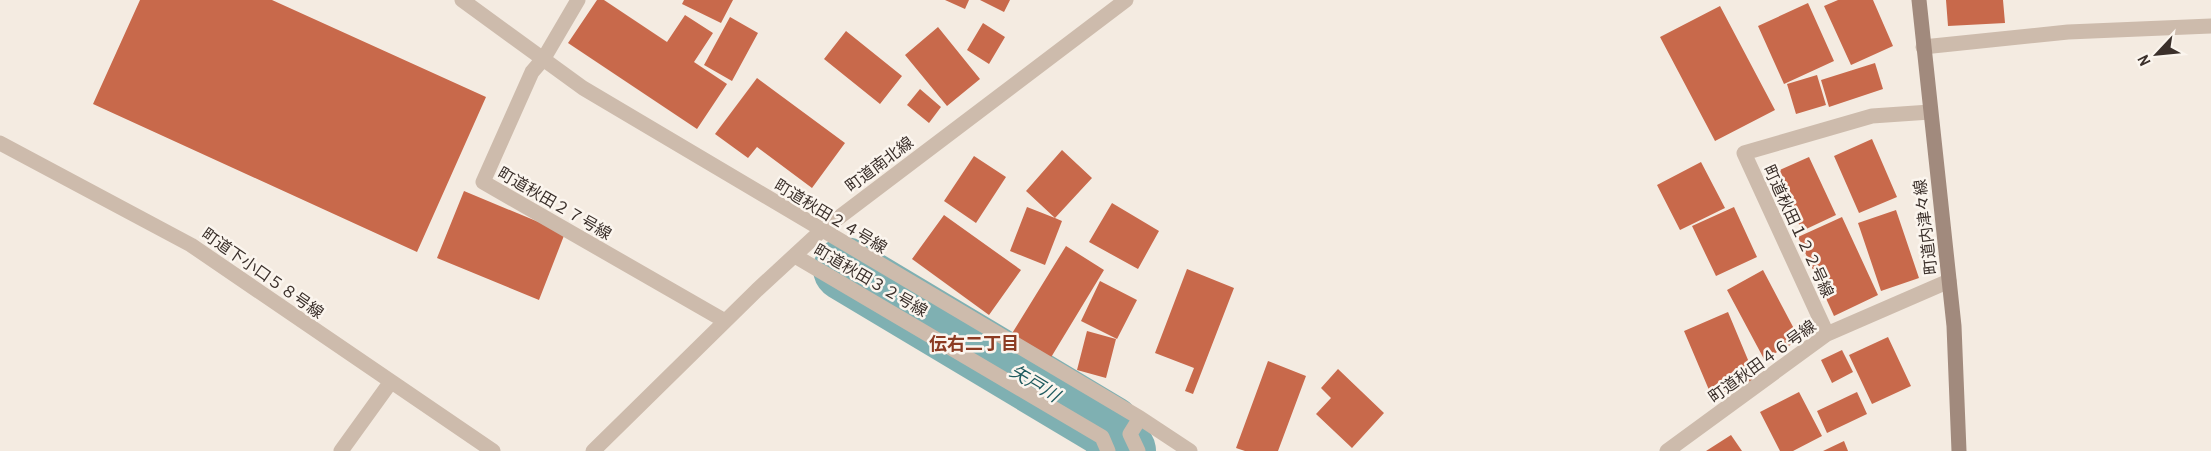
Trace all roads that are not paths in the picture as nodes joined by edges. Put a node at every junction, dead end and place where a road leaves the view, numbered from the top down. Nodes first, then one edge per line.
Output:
1 (462, 0) edge
2 (578, 0) edge
3 (1126, 0) edge
4 (1919, 0) edge
5 (2211, 26) edge
6 (1923, 47) junction
7 (544, 58) junction
8 (1930, 112) junction
9 (0, 143) edge
10 (821, 231) junction
11 (795, 256) junction
12 (1949, 282) junction
13 (725, 321) junction
14 (1827, 334) junction
15 (390, 383) junction
16 (1140, 418) junction
17 (341, 451) edge
18 (493, 451) edge
19 (593, 451) edge
20 (1108, 451) edge
21 (1138, 451) edge
22 (1190, 451) edge
23 (1667, 451) edge
24 (1959, 451) edge

1 - 7 street, 町道秋田２４号線
2 - 7 street, 町道秋田２７号線
3 - 10 street, 町道南北線
4 - 6 street, 町道内津々線
5 - 6 street
6 - 8 street, 町道内津々線
7 - 10 street, 町道秋田２４号線
7 - 13 street, 町道秋田２７号線
8 - 12 street, 町道内津々線
8 - 14 street, 町道秋田１２２号線
9 - 15 street, 町道下小口５８号線
10 - 11 street, 町道南北線
10 - 16 street, 町道秋田２４号線
11 - 13 street, 町道南北線
11 - 20 street, 町道秋田３２号線
12 - 14 street, 町道秋田４６号線
12 - 24 street, 町道内津々線
13 - 19 street, 町道南北線
14 - 23 street, 町道秋田４６号線
15 - 17 street
15 - 18 street, 町道下小口５８号線
16 - 21 street
16 - 22 street, 町道秋田２４号線

